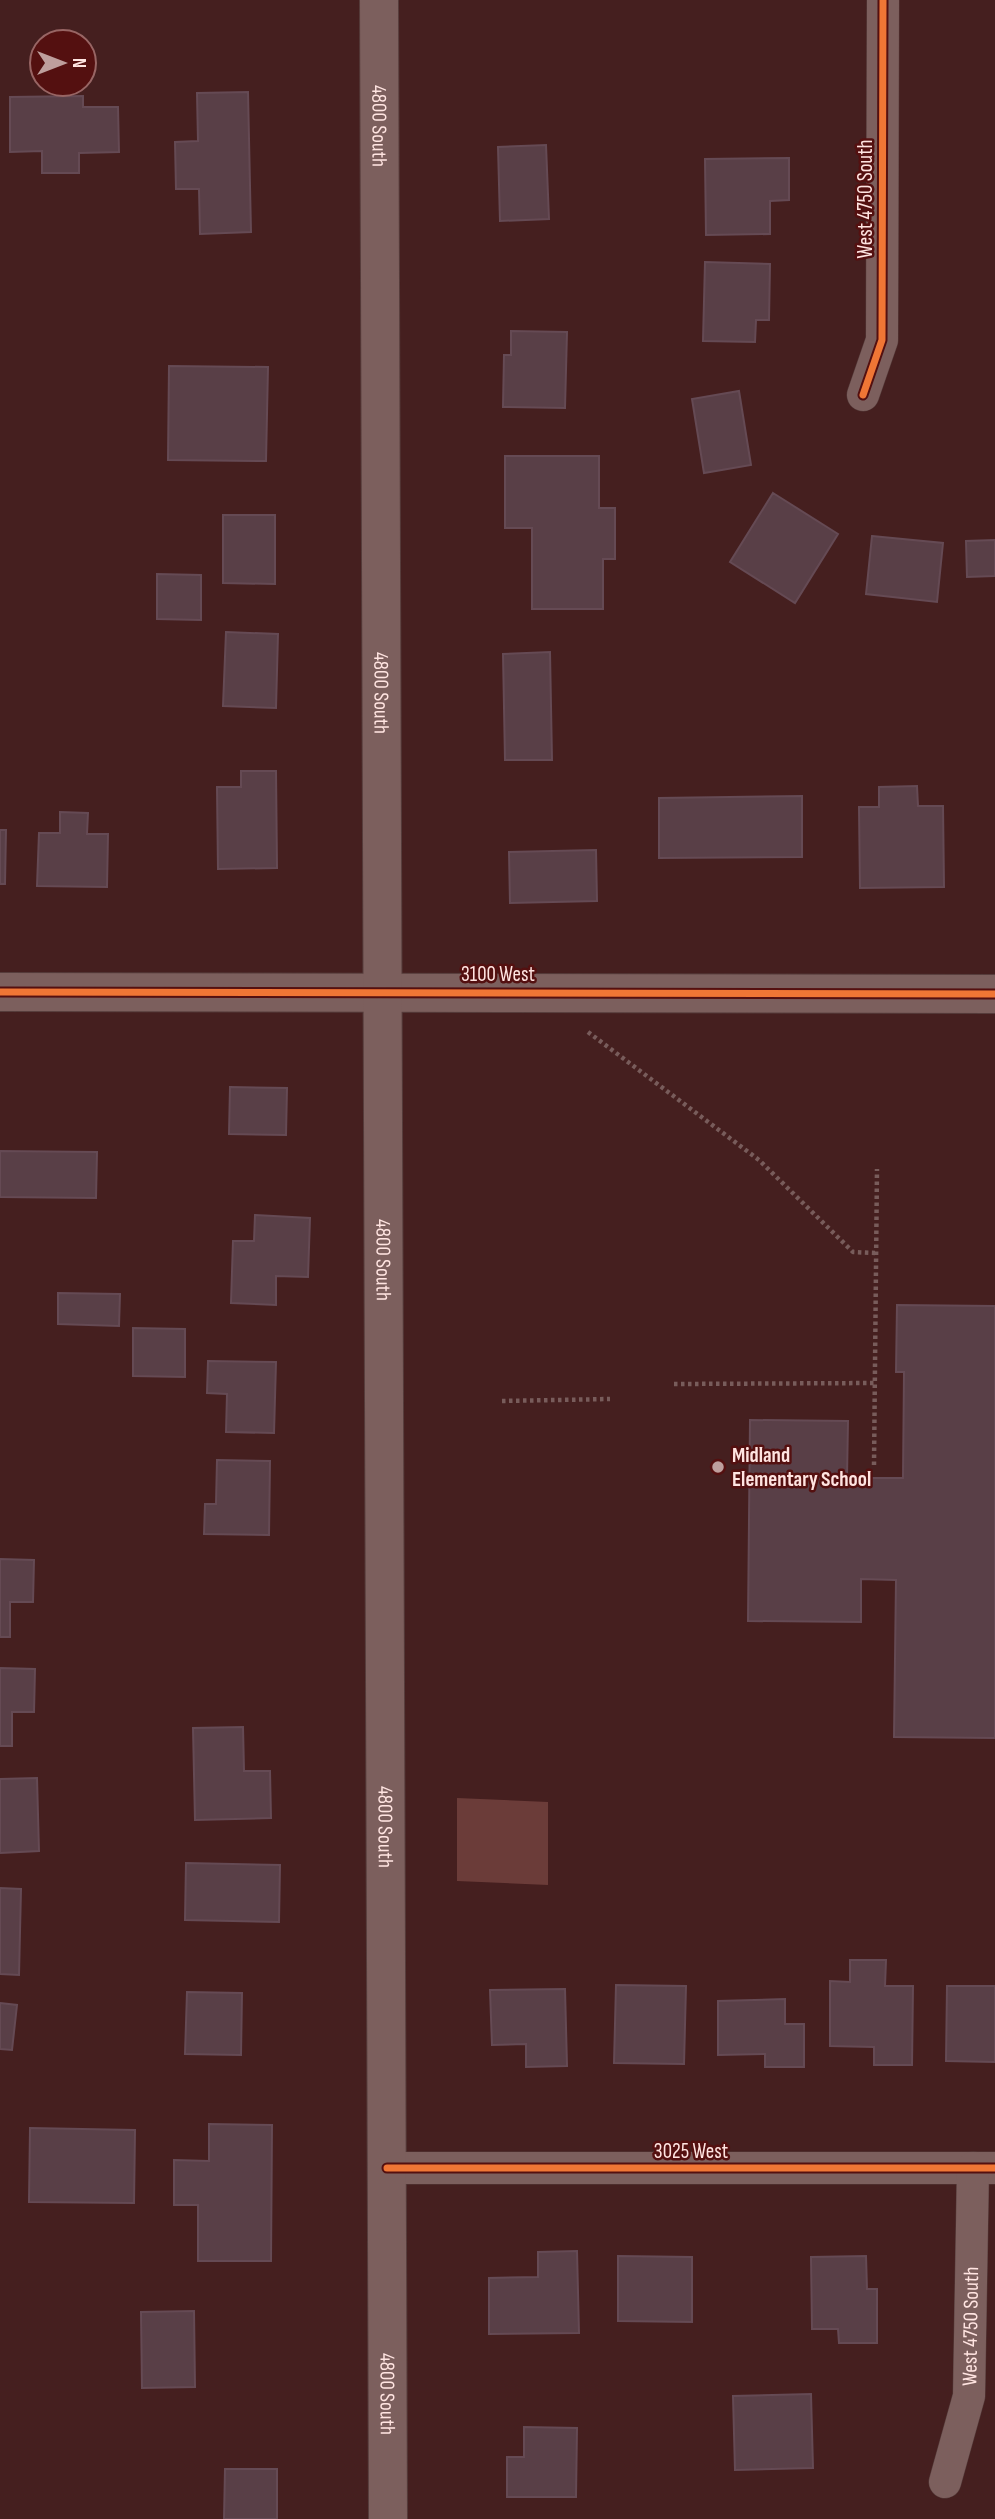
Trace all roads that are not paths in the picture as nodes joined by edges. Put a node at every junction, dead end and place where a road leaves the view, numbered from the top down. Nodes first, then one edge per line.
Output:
1 (379, 0) edge
2 (883, 0) edge
3 (863, 396) dead end
4 (382, 991) junction
5 (0, 992) edge
6 (995, 994) edge
7 (387, 2168) junction
8 (984, 2168) edge
9 (945, 2482) dead end
10 (388, 2519) edge

1 - 4 main road, 4800 South
2 - 3 street, West 4750 South
4 - 5 main road, 3100 West
4 - 6 main road, 3100 West
4 - 7 main road, 4800 South
7 - 8 street, 3025 West
7 - 10 main road, 4800 South
8 - 9 street, West 4750 South

